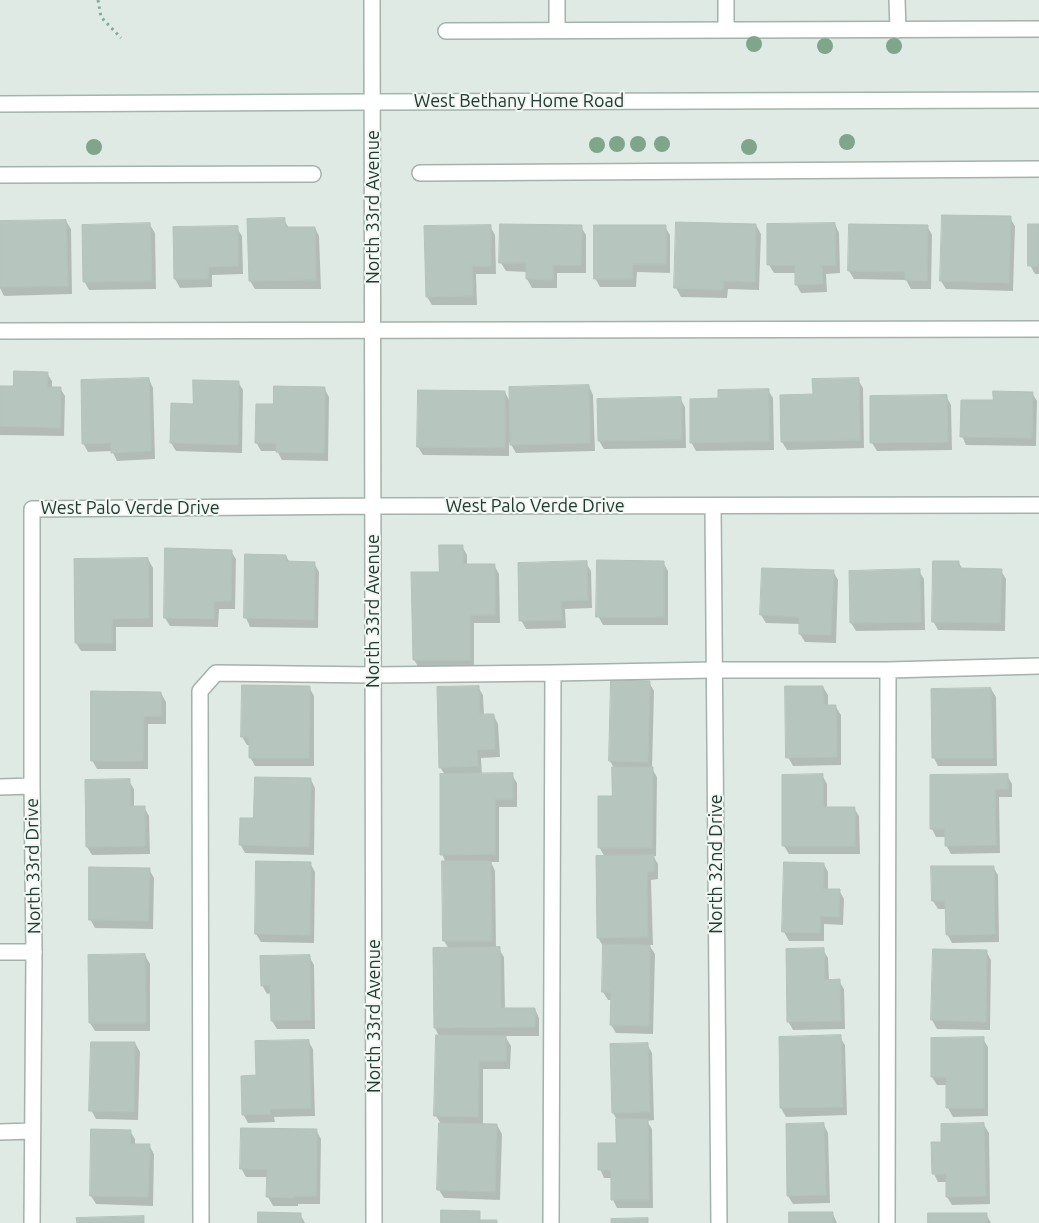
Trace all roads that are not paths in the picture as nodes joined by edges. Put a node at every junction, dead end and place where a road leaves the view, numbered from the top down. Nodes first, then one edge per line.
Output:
1 (372, 0) edge
2 (556, 0) edge
3 (726, 0) edge
4 (897, 0) edge
5 (1039, 29) edge
6 (557, 30) junction
7 (726, 30) junction
8 (898, 30) junction
9 (446, 31) dead end
10 (1039, 100) edge
11 (372, 102) junction
12 (0, 104) edge
13 (1039, 169) edge
14 (420, 173) dead end
15 (313, 174) dead end
16 (0, 176) edge
17 (1039, 329) edge
18 (373, 330) junction
19 (0, 331) edge
20 (1039, 505) edge
21 (373, 506) junction
22 (713, 506) junction
23 (32, 509) joint
24 (1039, 666) edge
25 (714, 670) junction
26 (888, 670) junction
27 (553, 674) junction
28 (374, 675) junction
29 (32, 786) junction
30 (0, 787) edge
31 (0, 952) edge
32 (34, 952) junction
33 (0, 1132) edge
34 (32, 1132) junction
35 (32, 1223) edge
36 (201, 1223) edge
37 (374, 1223) edge
38 (551, 1223) edge
39 (719, 1223) edge
40 (887, 1223) edge

1 - 11 street, North 33rd Avenue
2 - 6 street
3 - 7 street
4 - 8 street
5 - 8 street
6 - 7 street
6 - 9 street
7 - 8 street
10 - 11 street, West Bethany Home Road
11 - 12 street, West Bethany Home Road
11 - 18 street, North 33rd Avenue
13 - 14 street
15 - 16 street
17 - 18 street
18 - 19 street
18 - 21 street, North 33rd Avenue
20 - 22 street, West Palo Verde Drive
21 - 22 street, West Palo Verde Drive
21 - 23 street, West Palo Verde Drive
21 - 28 street, North 33rd Avenue
22 - 25 street, North 32nd Drive
23 - 29 street, North 33rd Drive
24 - 26 street
25 - 26 street
25 - 27 street
25 - 39 street, North 32nd Drive
26 - 40 street
27 - 28 street
27 - 38 street
28 - 36 street
28 - 37 street, North 33rd Avenue
29 - 30 street
29 - 32 street, North 33rd Drive
31 - 32 street
32 - 34 street, North 33rd Drive
33 - 34 street
34 - 35 street, North 33rd Drive

